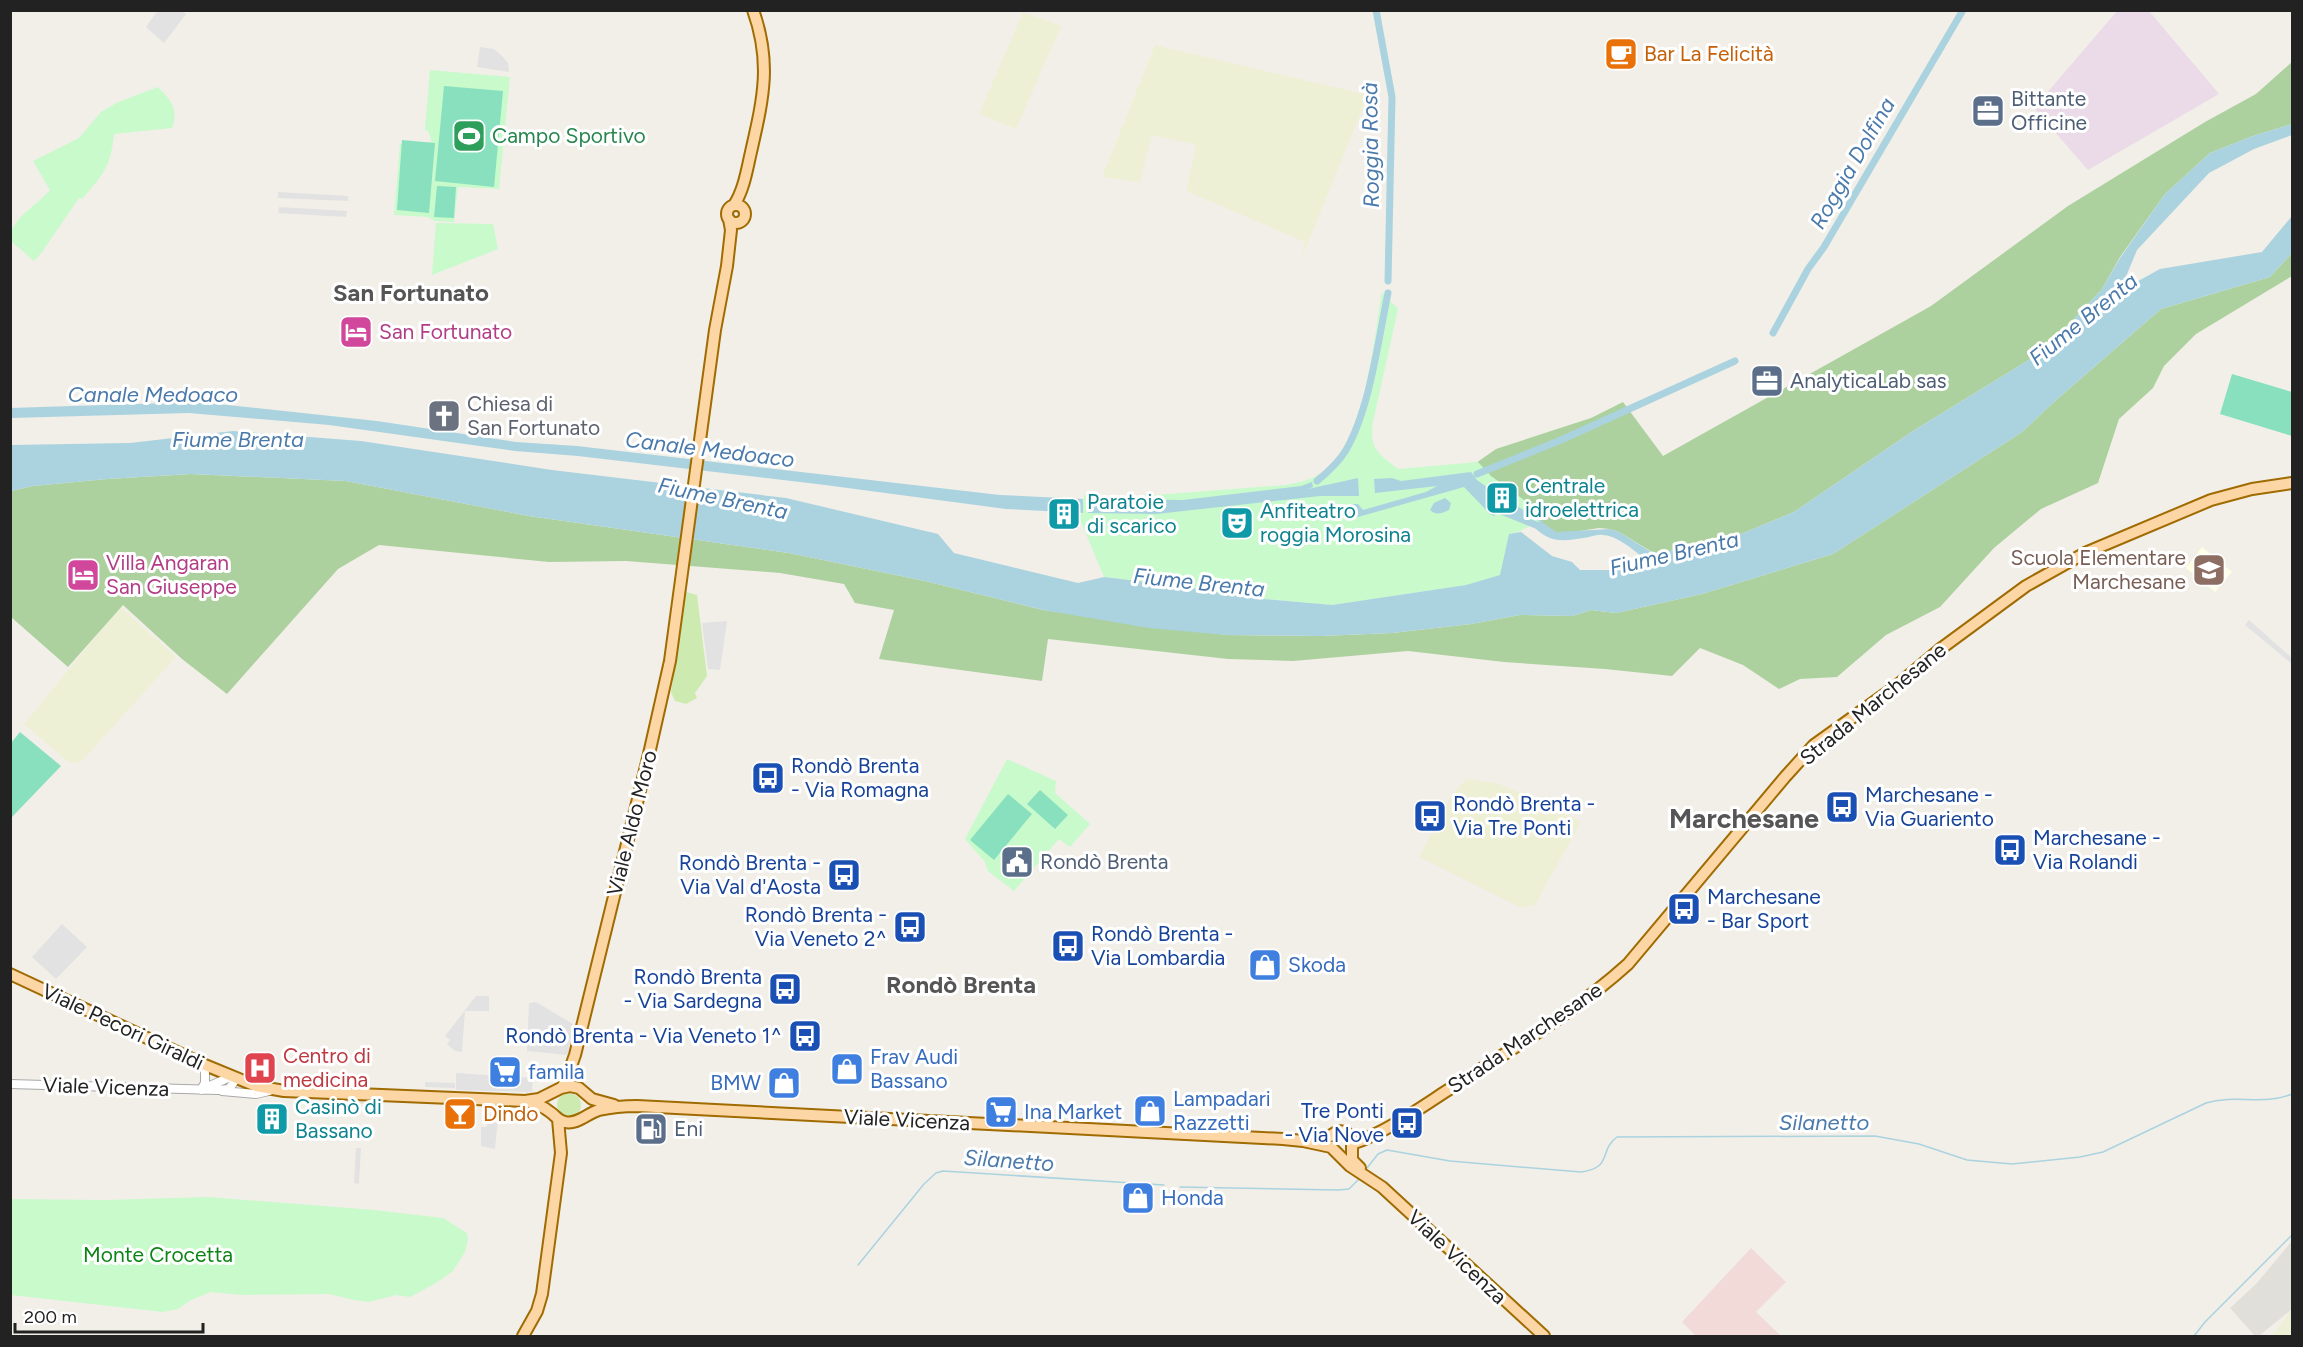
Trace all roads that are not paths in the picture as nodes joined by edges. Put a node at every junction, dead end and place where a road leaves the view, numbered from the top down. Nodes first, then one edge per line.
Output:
1 (753, 10) edge
2 (737, 205) junction
3 (734, 221) junction
4 (2292, 483) edge
5 (10, 974) edge
6 (205, 1065) junction
7 (572, 1065) junction
8 (233, 1078) junction
9 (10, 1084) edge
10 (558, 1089) junction
11 (201, 1090) junction
12 (218, 1090) junction
13 (273, 1090) junction
14 (582, 1091) junction
15 (525, 1101) junction
16 (617, 1106) junction
17 (555, 1116) junction
18 (581, 1118) junction
19 (1332, 1134) junction
20 (1305, 1141) junction
21 (1351, 1142) junction
22 (1334, 1150) junction
23 (561, 1153) junction
24 (1371, 1179) junction
25 (523, 1336) edge
26 (1544, 1336) edge

1 - 2 main road
2 - 3 main road
2 - 3 main road
3 - 7 main road, Viale Aldo Moro
4 - 21 main road, Strada Marchesane
5 - 6 main road, Viale Pecori Giraldi
6 - 8 main road, Viale Pecori Giraldi
6 - 11 street
7 - 10 main road, Viale Aldo Moro
7 - 14 main road
8 - 11 street
8 - 12 street
8 - 13 main road, Viale Vicenza
9 - 11 street, Viale Vicenza
10 - 14 main road, Viale Vicenza
10 - 15 main road, Viale Vicenza
10 - 17 main road
11 - 12 street, Viale Vicenza
12 - 13 street, Viale Vicenza
13 - 15 main road, Viale Vicenza
14 - 16 main road, Viale Vicenza
14 - 18 main road
15 - 17 main road, Viale Vicenza
16 - 18 main road, Viale Vicenza
16 - 20 main road, Viale Vicenza
17 - 18 main road, Viale Vicenza
17 - 23 main road
18 - 23 main road
19 - 20 main road, Viale Vicenza
19 - 21 main road, Viale Vicenza
19 - 22 main road
20 - 22 main road, Viale Vicenza
21 - 22 main road
21 - 24 main road, Viale Vicenza
22 - 24 main road, Viale Vicenza
23 - 25 main road
24 - 26 main road, Viale Vicenza

